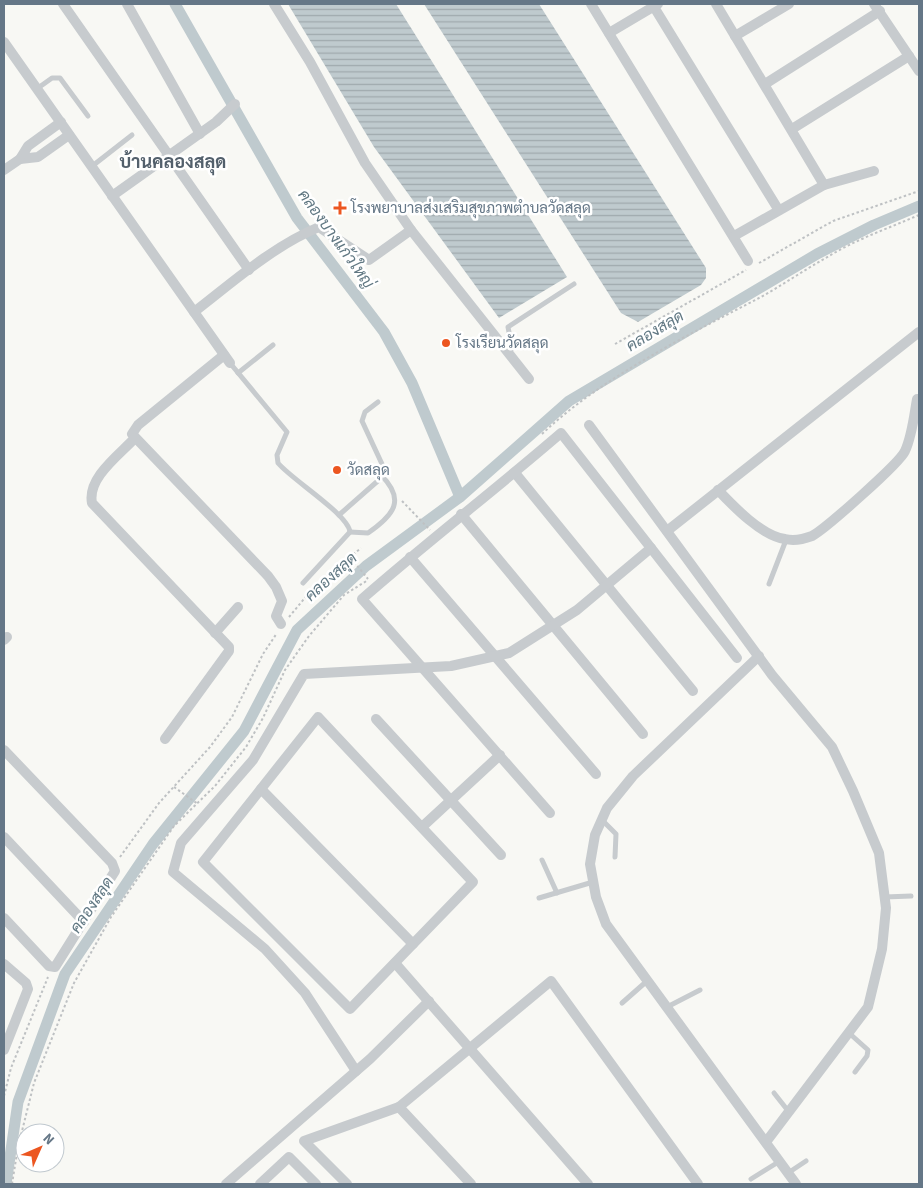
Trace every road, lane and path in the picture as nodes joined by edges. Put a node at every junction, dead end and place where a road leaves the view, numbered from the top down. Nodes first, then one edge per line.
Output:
1 (64, 4) edge
2 (127, 4) edge
3 (274, 4) edge
4 (591, 4) edge
5 (716, 4) edge
6 (789, 4) edge
7 (657, 5) edge
8 (877, 8) edge
9 (609, 33) junction
10 (736, 36) junction
11 (4, 42) edge
12 (909, 56) junction
13 (919, 71) edge
14 (765, 84) junction
15 (38, 88) junction
16 (235, 104) dead end
17 (88, 116) dead end
18 (61, 122) junction
19 (792, 130) junction
20 (200, 134) junction
21 (69, 135) junction
22 (132, 135) dead end
23 (168, 156) junction
24 (20, 160) junction
25 (91, 167) junction
26 (4, 170) edge
27 (874, 171) dead end
28 (824, 184) junction
29 (919, 191) edge
30 (112, 196) junction
31 (778, 210) junction
32 (410, 230) junction
33 (734, 236) junction
34 (750, 265) junction
35 (249, 270) junction
36 (574, 284) dead end
37 (194, 312) junction
38 (919, 332) edge
39 (615, 344) dead end
40 (273, 345) dead end
41 (509, 354) junction
42 (227, 359) junction
43 (238, 374) junction
44 (529, 379) dead end
45 (917, 400) dead end
46 (378, 402) dead end
47 (589, 426) dead end
48 (135, 438) junction
49 (515, 473) junction
50 (381, 475) junction
51 (718, 490) junction
52 (402, 500) dead end
53 (461, 514) junction
54 (339, 515) junction
55 (430, 530) dead end
56 (667, 531) junction
57 (350, 532) junction
58 (786, 540) junction
59 (361, 548) dead end
60 (651, 548) junction
61 (351, 557) junction
62 (410, 557) junction
63 (368, 579) dead end
64 (303, 583) dead end
65 (769, 584) dead end
66 (607, 585) junction
67 (238, 607) dead end
68 (282, 625) junction
69 (553, 625) junction
70 (215, 633) junction
71 (492, 656) junction
72 (759, 656) junction
73 (737, 658) dead end
74 (424, 668) junction
75 (693, 691) dead end
76 (376, 719) dead end
77 (643, 734) dead end
78 (165, 740) dead end
79 (4, 750) edge
80 (500, 756) junction
81 (596, 774) dead end
82 (174, 787) junction
83 (261, 789) junction
84 (450, 801) junction
85 (198, 804) dead end
86 (550, 813) dead end
87 (602, 820) junction
88 (422, 827) junction
89 (4, 837) edge
90 (501, 855) dead end
91 (615, 857) dead end
92 (118, 858) dead end
93 (542, 860) dead end
94 (593, 882) junction
95 (557, 893) junction
96 (911, 896) dead end
97 (885, 897) junction
98 (539, 898) dead end
99 (4, 918) edge
100 (84, 922) junction
101 (413, 944) junction
102 (395, 963) junction
103 (4, 964) edge
104 (50, 972) dead end
105 (647, 981) junction
106 (700, 990) dead end
107 (429, 1001) junction
108 (622, 1003) dead end
109 (667, 1007) junction
110 (849, 1032) junction
111 (471, 1048) junction
112 (4, 1050) edge
113 (356, 1071) junction
114 (855, 1072) dead end
115 (774, 1093) dead end
116 (4, 1096) edge
117 (399, 1107) junction
118 (789, 1112) junction
119 (766, 1142) junction
120 (780, 1161) junction
121 (806, 1161) dead end
122 (788, 1174) junction
123 (751, 1179) dead end
124 (226, 1184) edge
125 (260, 1184) edge
126 (316, 1184) edge
127 (347, 1184) edge
128 (471, 1184) edge
129 (588, 1184) edge
130 (698, 1184) edge
131 (796, 1184) edge

1 - 23 street
2 - 20 street
3 - 32 street
4 - 9 street
5 - 10 street
6 - 10 street
7 - 9 street
7 - 31 street
8 - 12 street
8 - 14 street
9 - 33 street
10 - 14 street
11 - 15 street
12 - 13 street
12 - 19 street
14 - 19 street
15 - 17 lane
15 - 18 street
16 - 20 street
18 - 21 street
18 - 24 street
19 - 28 street
20 - 23 street
21 - 24 street
21 - 25 street
22 - 25 lane
23 - 30 street
23 - 35 street
24 - 26 street
25 - 30 street
27 - 28 street
28 - 31 street
29 - 34 path
30 - 37 street
31 - 33 street
32 - 35 street
32 - 41 street
33 - 34 street
34 - 39 path
35 - 37 street
36 - 41 lane
37 - 42 street
38 - 51 street
40 - 43 lane
41 - 44 street
42 - 43 lane
42 - 48 street
43 - 54 lane
45 - 58 street
46 - 50 lane
47 - 56 street
48 - 68 street
48 - 70 street
49 - 53 street
49 - 60 street
49 - 66 street
50 - 54 lane
50 - 57 lane
51 - 56 street
51 - 58 street
52 - 55 path
53 - 62 street
53 - 69 street
54 - 57 lane
56 - 72 street
57 - 64 lane
58 - 65 lane
59 - 61 path
60 - 66 street
60 - 73 street
61 - 63 path
61 - 68 path
62 - 71 street
62 - 74 street
66 - 69 street
66 - 75 street
67 - 70 street
68 - 82 path
69 - 71 street
69 - 77 street
70 - 78 street
71 - 74 street
71 - 81 street
72 - 87 street
72 - 97 street
74 - 80 street
74 - 113 street
76 - 84 street
79 - 100 street
80 - 84 street
80 - 86 street
82 - 85 path
82 - 92 path
83 - 88 street
83 - 101 street
83 - 102 street
84 - 88 street
84 - 90 street
87 - 91 lane
87 - 94 street
88 - 101 street
89 - 100 street
93 - 95 lane
94 - 95 lane
94 - 105 street
95 - 98 lane
96 - 97 lane
97 - 110 street
99 - 100 street
101 - 102 street
102 - 107 street
103 - 112 street
104 - 116 path
105 - 108 lane
105 - 109 street
106 - 109 lane
107 - 111 street
107 - 113 street
109 - 119 street
110 - 114 lane
110 - 118 street
111 - 117 street
111 - 129 street
111 - 130 street
113 - 124 street
115 - 118 lane
117 - 127 street
117 - 128 street
118 - 119 street
119 - 120 street
120 - 122 street
120 - 123 lane
121 - 122 lane
122 - 131 street
125 - 126 street

